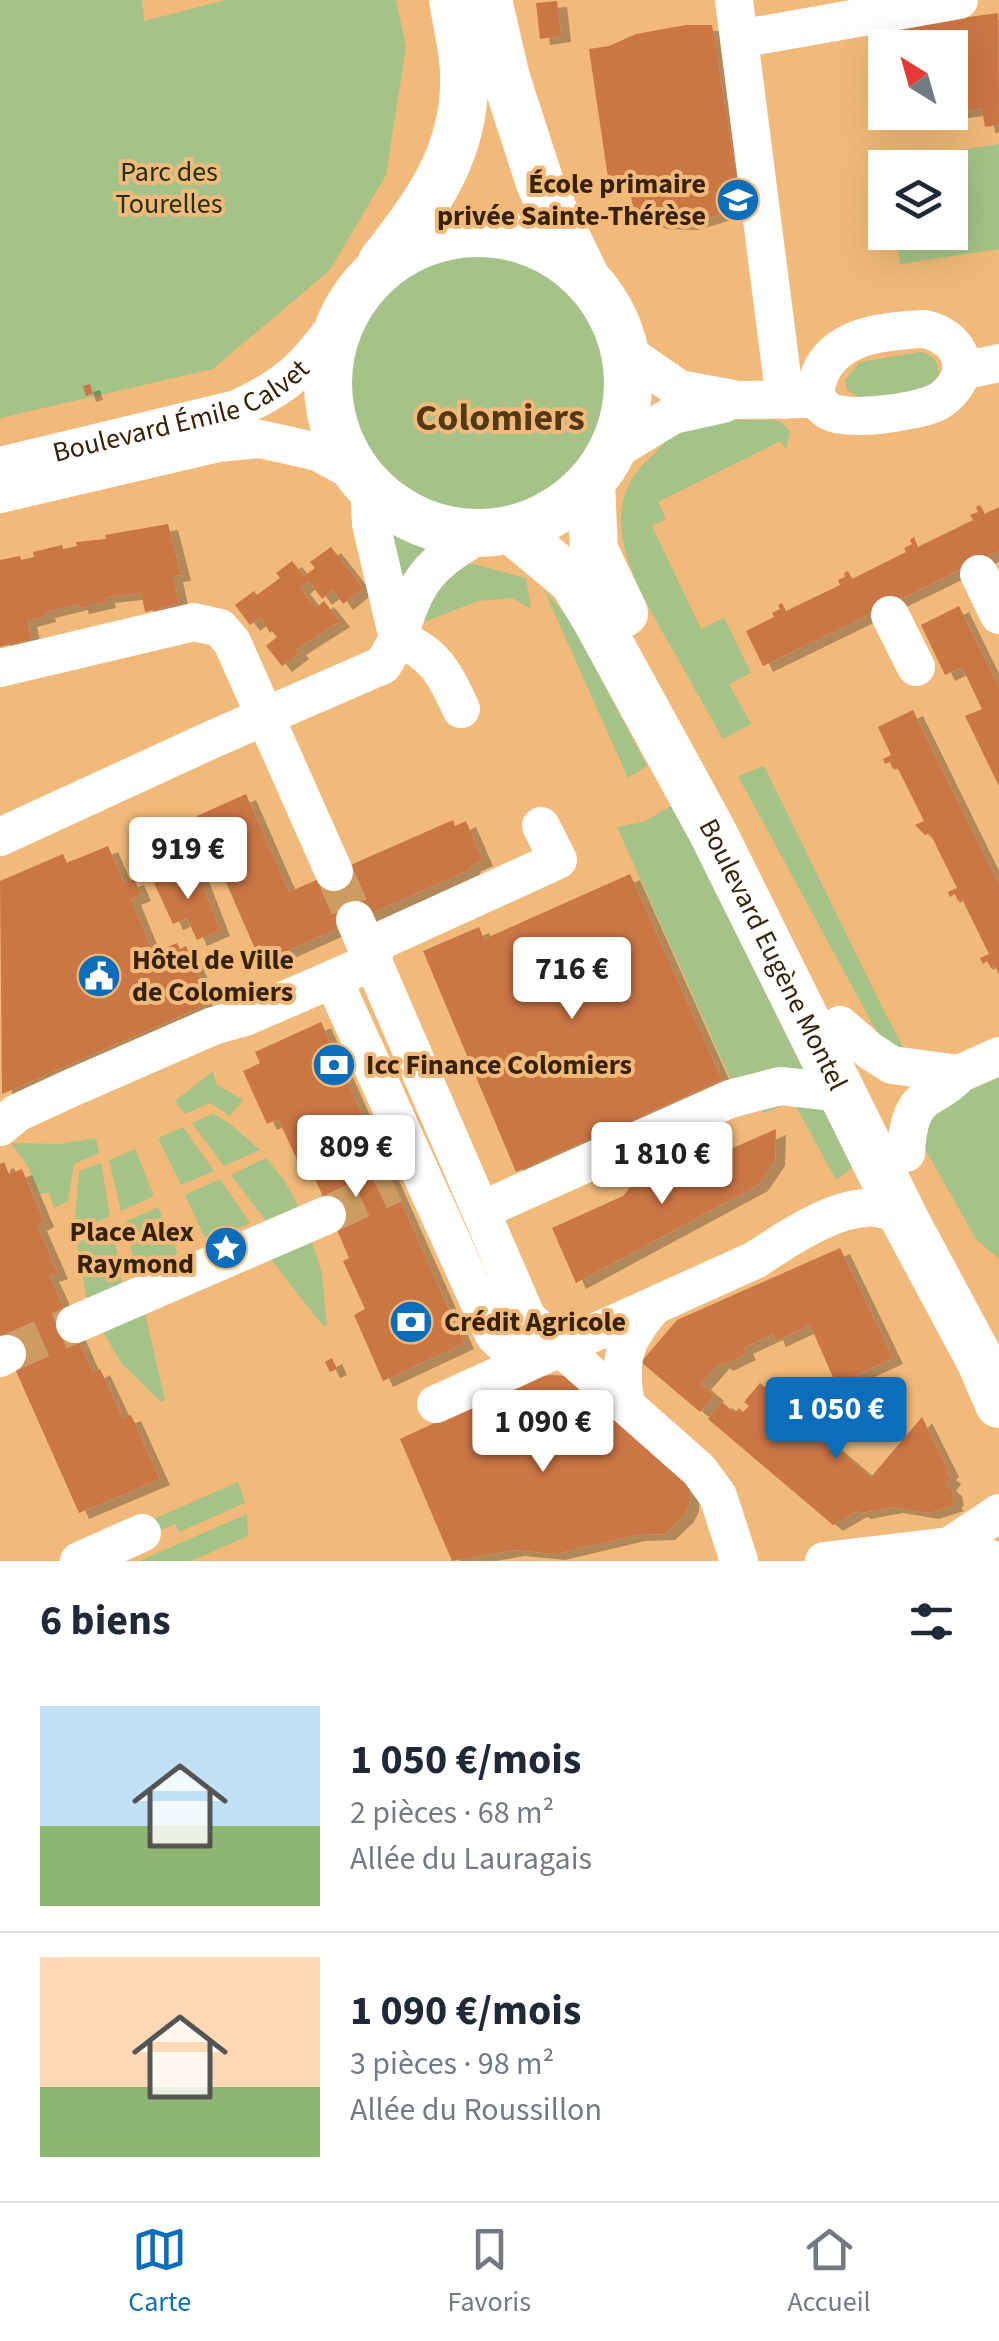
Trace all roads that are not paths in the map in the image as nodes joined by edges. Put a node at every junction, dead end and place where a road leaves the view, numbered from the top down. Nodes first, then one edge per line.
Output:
1 (453, 0) edge
2 (488, 0) edge
3 (512, 0) edge
4 (734, 0) edge
5 (959, 0) edge
6 (739, 39) junction
7 (506, 78) junction
8 (377, 269) junction
9 (584, 274) junction
10 (338, 323) junction
11 (624, 352) junction
12 (999, 363) edge
13 (961, 371) junction
14 (801, 399) junction
15 (738, 400) junction
16 (0, 466) edge
17 (601, 468) junction
18 (366, 480) junction
19 (0, 494) edge
20 (498, 532) junction
21 (979, 574) dead end
22 (890, 615) dead end
23 (999, 616) edge
24 (398, 639) junction
25 (916, 666) dead end
26 (0, 668) edge
27 (461, 708) dead end
28 (265, 716) junction
29 (542, 826) dead end
30 (0, 837) edge
31 (334, 872) tunnel mouth
32 (366, 943) junction
33 (333, 979) junction
34 (840, 1026) junction
35 (999, 1056) edge
36 (958, 1074) junction
37 (844, 1093) junction
38 (0, 1127) edge
39 (906, 1153) junction
40 (458, 1155) junction
41 (406, 1178) junction
42 (482, 1210) junction
43 (327, 1215) tunnel mouth
44 (906, 1222) junction
45 (653, 1306) junction
46 (75, 1324) tunnel mouth
47 (999, 1340) edge
48 (561, 1348) junction
49 (436, 1404) dead end
50 (999, 1404) edge
51 (626, 1405) junction
52 (999, 1513) edge
53 (142, 1533) dead end
54 (950, 1546) junction
55 (79, 1561) edge
56 (739, 1561) edge
57 (824, 1561) edge
58 (997, 1561) edge

1 - 8 main road
2 - 7 main road
3 - 7 street
4 - 6 street
5 - 6 street
6 - 14 street
7 - 9 main road
8 - 9 main road
8 - 10 main road
9 - 11 main road
10 - 16 street, Boulevard Émile Calvet
10 - 18 main road
11 - 15 street
11 - 17 main road
12 - 13 street
13 - 14 street
13 - 14 street
14 - 15 street
15 - 17 street
17 - 20 main road
17 - 34 main road, Boulevard Eugène Montel
18 - 19 street, Boulevard Émile Calvet
18 - 20 main road
18 - 24 street
20 - 24 street
20 - 37 main road, Boulevard Eugène Montel
21 - 23 street
22 - 25 street
24 - 27 street
24 - 28 street
26 - 28 street
28 - 30 street
28 - 31 street
29 - 32 street
32 - 33 street
32 - 40 street
33 - 38 street
33 - 41 street
34 - 36 street
34 - 39 main road, Boulevard Eugène Montel
35 - 36 street
36 - 39 street
37 - 42 street
37 - 44 main road, Boulevard Eugène Montel
39 - 47 main road, Boulevard Eugène Montel
40 - 41 street
40 - 42 street
41 - 48 street
42 - 48 street
43 - 46 street
44 - 45 street
44 - 50 main road, Boulevard Eugène Montel
45 - 48 street
45 - 51 street
48 - 49 street
48 - 51 street
51 - 56 street
52 - 54 street
53 - 55 street
54 - 57 street
54 - 58 street

